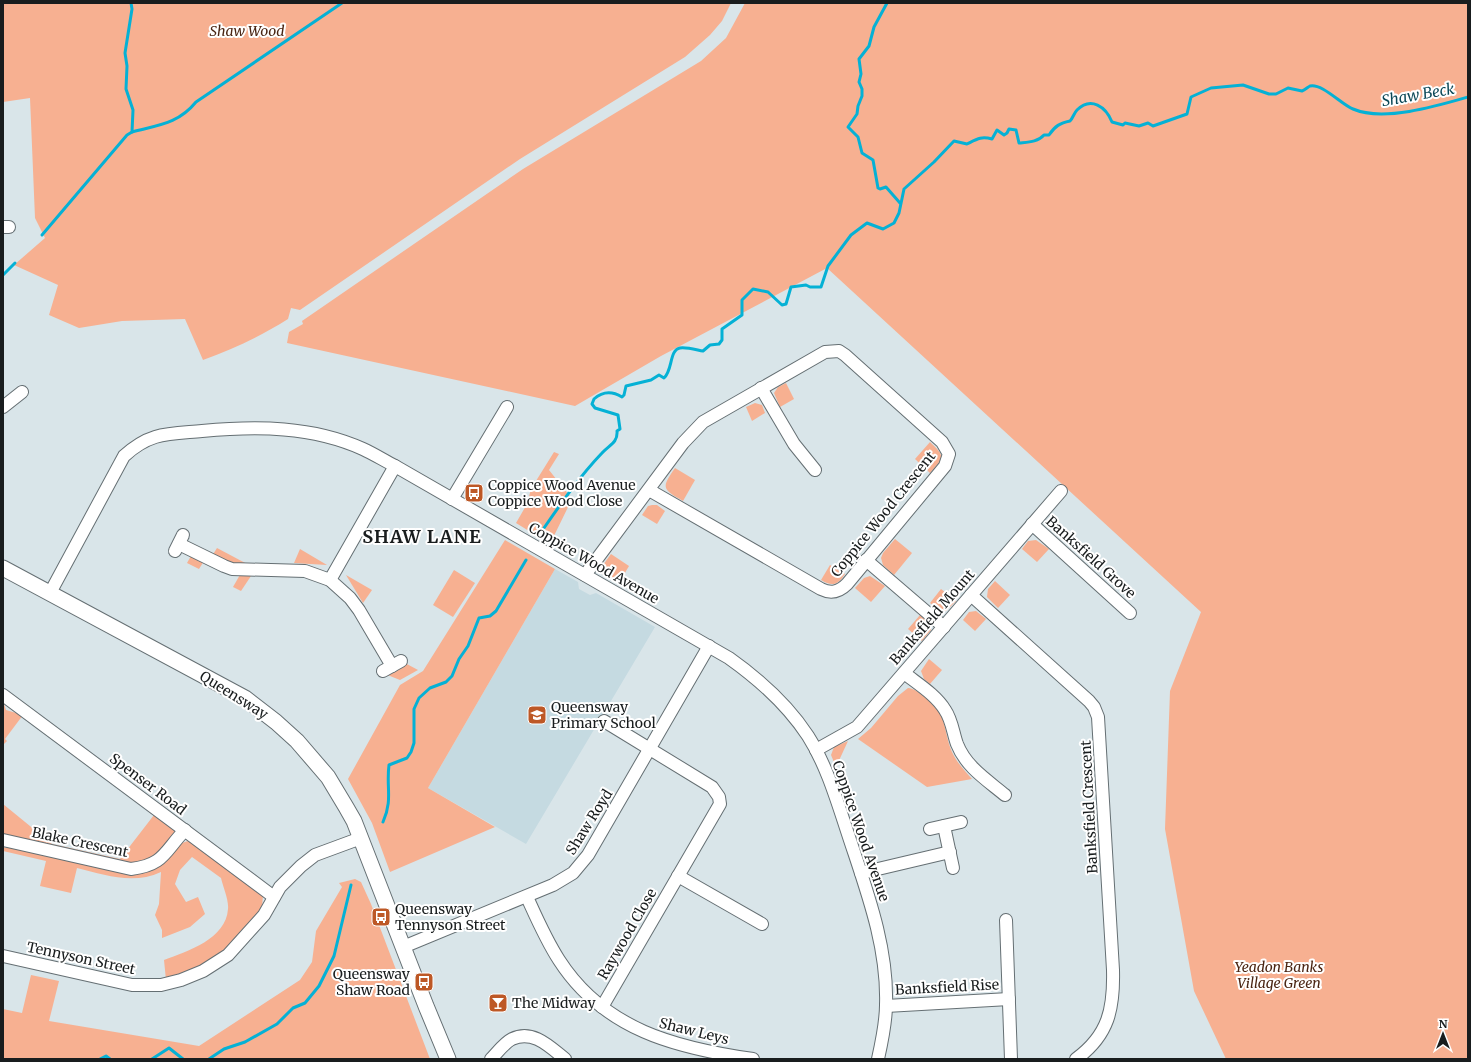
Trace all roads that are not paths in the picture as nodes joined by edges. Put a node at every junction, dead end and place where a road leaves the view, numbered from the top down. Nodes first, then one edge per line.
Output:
1 (761, 388) junction
2 (22, 392) dead end
3 (3, 407) edge
4 (507, 408) dead end
5 (395, 466) junction
6 (815, 470) dead end
7 (649, 490) junction
8 (1060, 491) dead end
9 (452, 499) junction
10 (1032, 524) junction
11 (179, 543) dead end
12 (866, 560) junction
13 (3, 568) edge
14 (585, 575) junction
15 (330, 580) junction
16 (50, 593) junction
17 (971, 595) junction
18 (1130, 613) dead end
19 (944, 627) junction
20 (709, 646) junction
21 (392, 666) dead end
22 (904, 673) junction
23 (3, 695) edge
24 (604, 721) dead end
25 (651, 749) junction
26 (816, 750) junction
27 (1005, 795) dead end
28 (961, 822) dead end
29 (944, 826) junction
30 (930, 829) dead end
31 (185, 830) junction
32 (361, 838) junction
33 (3, 840) edge
34 (950, 852) junction
35 (953, 868) dead end
36 (861, 873) junction
37 (678, 876) junction
38 (274, 897) junction
39 (527, 897) junction
40 (1006, 920) dead end
41 (762, 924) dead end
42 (403, 947) junction
43 (3, 956) edge
44 (1009, 999) junction
45 (886, 1006) junction
46 (602, 1007) junction
47 (448, 1059) edge
48 (491, 1059) edge
49 (564, 1059) edge
50 (753, 1059) edge
51 (878, 1059) edge
52 (1011, 1059) edge
53 (1076, 1059) edge

1 - 6 street
1 - 7 street, Coppice Wood Crescent
1 - 12 street, Coppice Wood Crescent
2 - 3 street
4 - 9 street
5 - 9 street, Coppice Wood Avenue
5 - 15 street
5 - 16 street, Coppice Wood Avenue
7 - 12 street, Coppice Wood Crescent
7 - 14 street, Coppice Wood Crescent
8 - 10 street, Banksfield Mount
9 - 14 street, Coppice Wood Avenue
10 - 17 street, Banksfield Mount
10 - 18 street, Banksfield Grove
11 - 15 street
12 - 19 street
13 - 16 street, Queensway
14 - 20 street, Coppice Wood Avenue
15 - 21 street
16 - 32 street, Queensway
17 - 19 street, Banksfield Mount
17 - 53 street, Banksfield Crescent
19 - 22 street, Banksfield Mount
20 - 25 street, Shaw Royd
20 - 26 street, Coppice Wood Avenue
22 - 26 street, Banksfield Mount
22 - 27 street
23 - 31 street, Spenser Road
24 - 25 street
25 - 37 street, Raywood Close
25 - 39 street, Shaw Royd
26 - 36 street, Coppice Wood Avenue
28 - 29 street
29 - 30 street
29 - 34 street
31 - 33 street, Blake Crescent
31 - 38 street, Spenser Road
32 - 38 street, Tennyson Street
32 - 42 street, Queensway
34 - 35 street
34 - 36 street
36 - 45 street, Coppice Wood Avenue
37 - 41 street
37 - 46 street, Raywood Close
38 - 43 street, Tennyson Street
39 - 42 street, Shaw Royd
39 - 46 street, Shaw Leys
40 - 44 street
42 - 47 street, Queensway
44 - 45 street, Banksfield Rise
44 - 52 street
45 - 51 street, Coppice Wood Avenue
46 - 50 street, Shaw Leys
48 - 49 street

